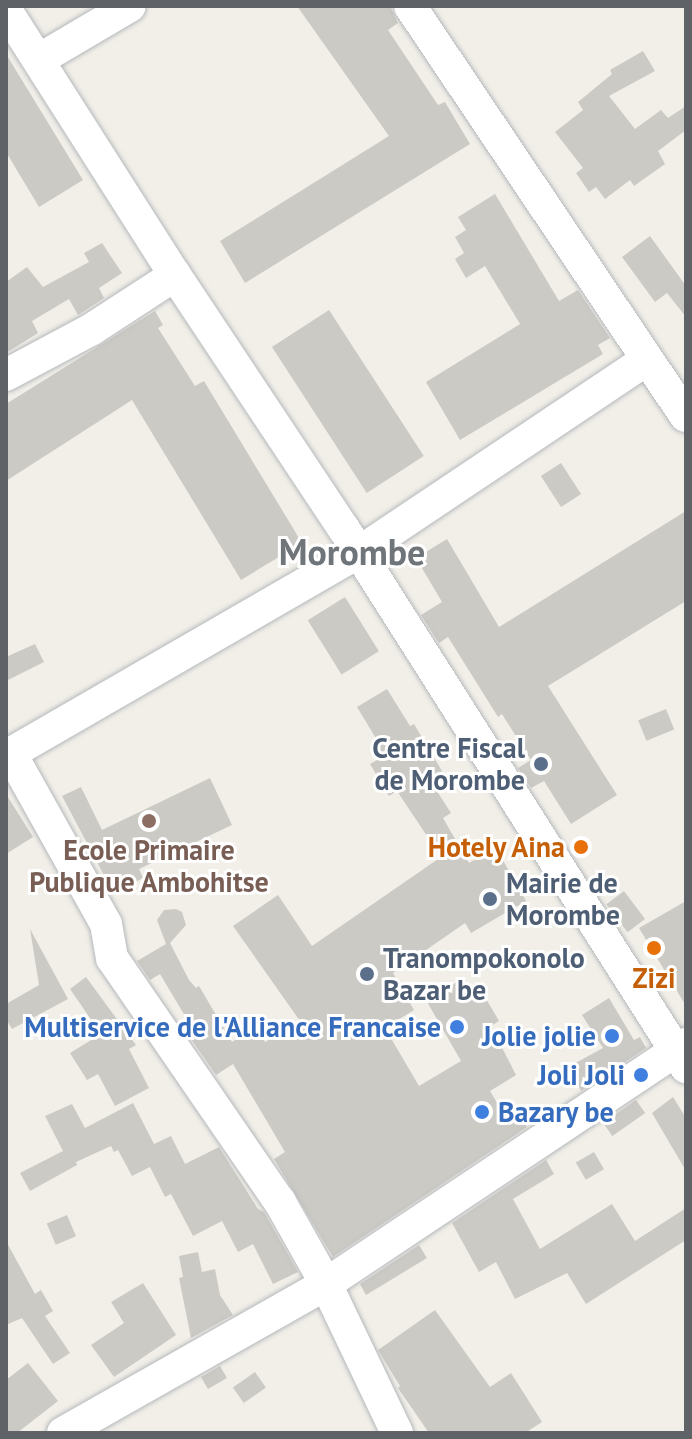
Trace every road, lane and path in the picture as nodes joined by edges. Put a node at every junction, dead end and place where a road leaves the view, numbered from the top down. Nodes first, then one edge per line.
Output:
1 (130, 6) edge
2 (410, 6) edge
3 (6, 10) edge
4 (40, 59) junction
5 (175, 275) junction
6 (646, 360) junction
7 (6, 375) edge
8 (686, 416) edge
9 (358, 553) junction
10 (9, 755) edge
11 (683, 1054) edge
12 (326, 1284) junction
13 (63, 1433) edge
14 (397, 1433) edge

1 - 4 street
2 - 6 street
3 - 4 street
4 - 5 street
5 - 7 street
5 - 9 street
6 - 8 street
6 - 9 street
9 - 10 street
9 - 11 street
10 - 12 street
11 - 12 street
12 - 13 street
12 - 14 street

